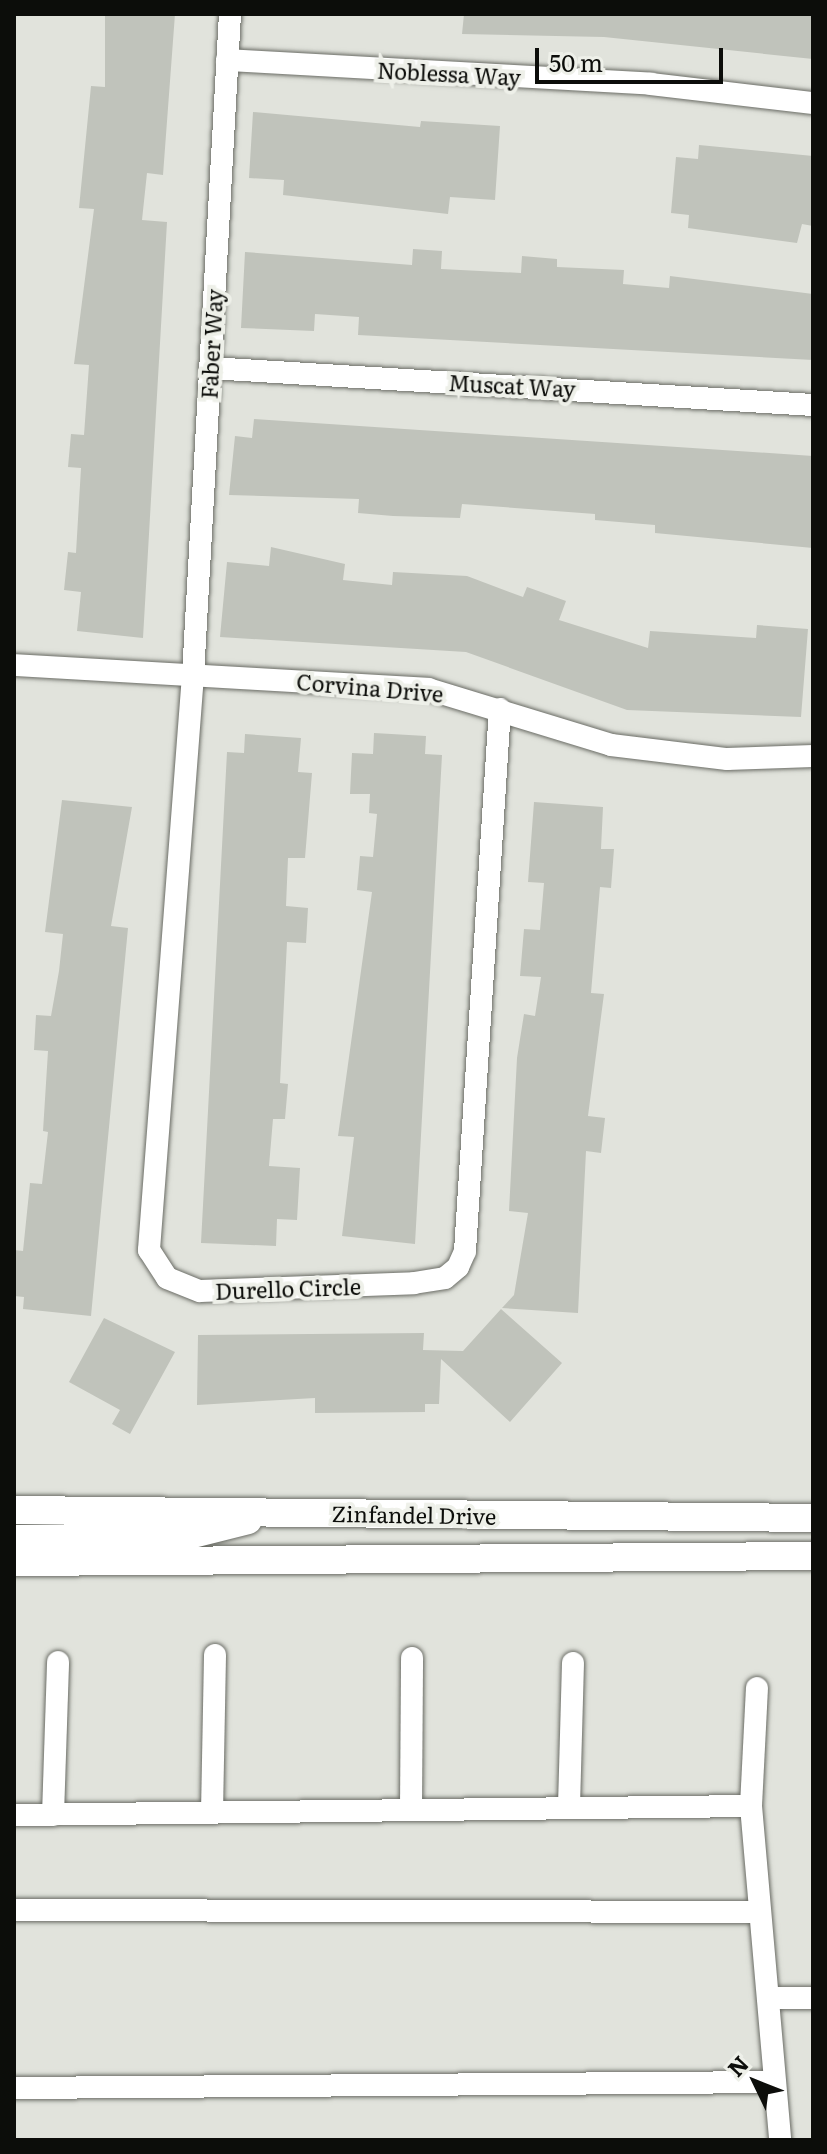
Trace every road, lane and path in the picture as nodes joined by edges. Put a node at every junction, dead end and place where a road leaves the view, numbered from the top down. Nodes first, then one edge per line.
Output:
1 (230, 14) edge
2 (227, 60) junction
3 (813, 103) edge
4 (210, 368) junction
5 (813, 405) edge
6 (14, 665) edge
7 (193, 675) junction
8 (500, 709) junction
9 (813, 756) edge
10 (14, 1510) edge
11 (276, 1512) junction
12 (813, 1518) edge
13 (14, 1539) edge
14 (813, 1556) edge
15 (14, 1562) edge
16 (215, 1655) dead end
17 (412, 1658) dead end
18 (58, 1662) dead end
19 (573, 1663) dead end
20 (757, 1688) dead end
21 (569, 1806) junction
22 (751, 1806) junction
23 (411, 1809) junction
24 (212, 1812) junction
25 (14, 1815) edge
26 (53, 1815) junction
27 (14, 1910) edge
28 (758, 1912) junction
29 (768, 1998) junction
30 (813, 1998) edge
31 (772, 2082) junction
32 (14, 2088) edge
33 (780, 2140) edge

1 - 2 street, Faber Way
2 - 3 street, Noblessa Way
2 - 4 street, Faber Way
4 - 5 street, Muscat Way
4 - 7 street, Faber Way
6 - 7 street, Corvina Drive
7 - 8 street, Corvina Drive
7 - 8 street, Durello Circle
8 - 9 street, Corvina Drive
10 - 11 street, Zinfandel Drive
11 - 12 street, Zinfandel Drive
11 - 13 street
14 - 15 street, Zinfandel Drive
16 - 24 street
17 - 23 street
18 - 26 street
19 - 21 street
20 - 22 street
21 - 22 street
21 - 23 street
22 - 28 street
23 - 24 street
24 - 26 street
25 - 26 street
27 - 28 street
28 - 29 street
29 - 30 street
29 - 31 street
31 - 32 street
31 - 33 street

